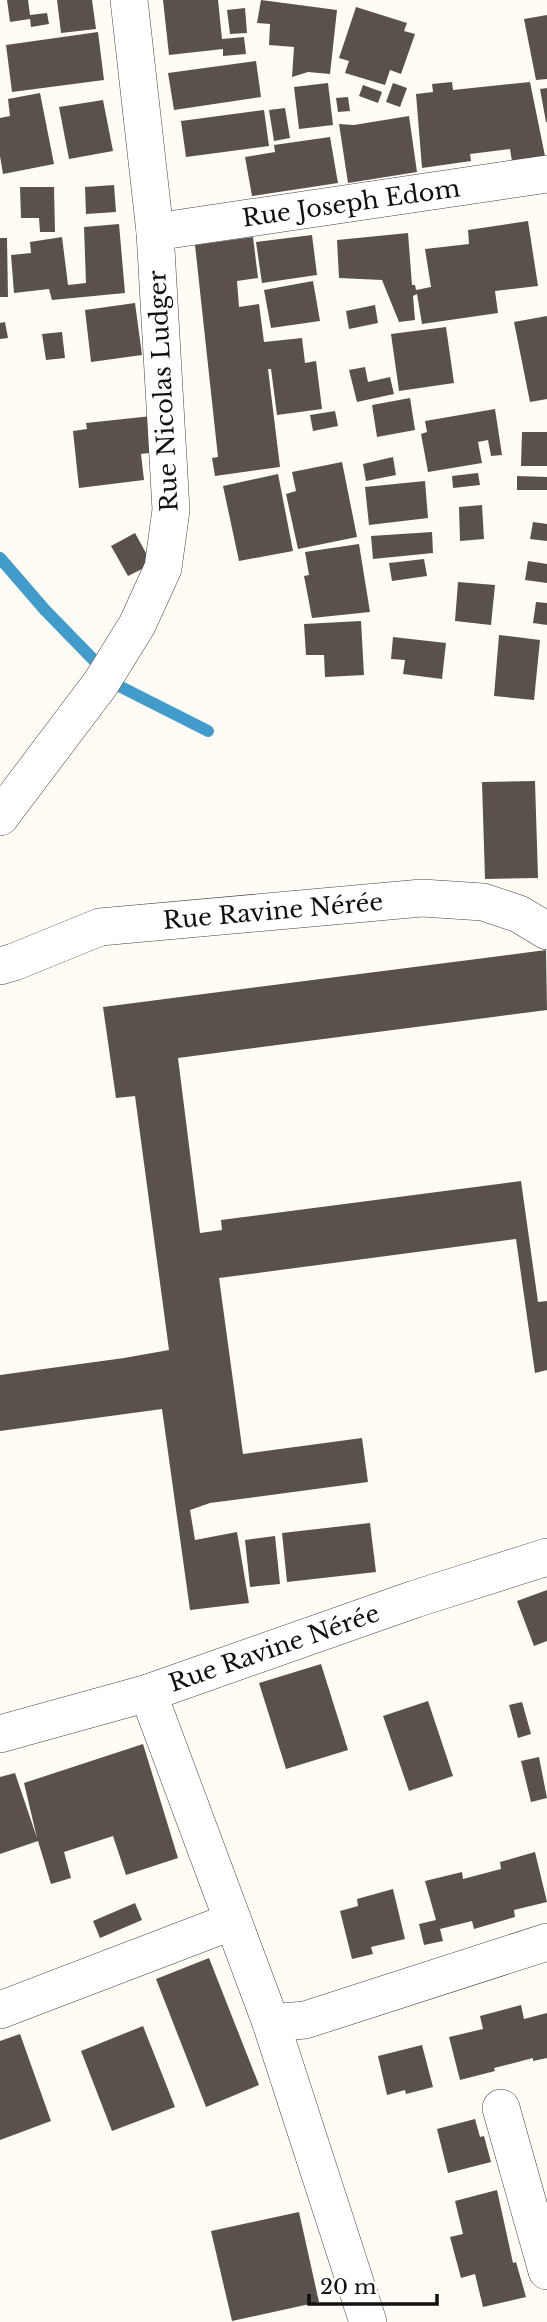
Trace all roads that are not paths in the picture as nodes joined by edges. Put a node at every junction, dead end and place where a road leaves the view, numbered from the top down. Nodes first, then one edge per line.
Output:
1 (129, 0) edge
2 (547, 174) edge
3 (155, 232) junction
4 (0, 817) edge
5 (547, 931) edge
6 (0, 966) edge
7 (547, 1557) edge
8 (148, 1693) junction
9 (0, 1734) edge
10 (233, 1922) junction
11 (547, 1942) edge
12 (0, 2010) edge
13 (271, 2023) junction
14 (501, 2108) dead end
15 (547, 2271) edge
16 (368, 2322) edge

1 - 3 street, Rue Nicolas Ludger
2 - 3 street, Rue Joseph Edom
3 - 4 street, Rue Nicolas Ludger
5 - 6 street, Rue Ravine Nérée
7 - 8 street, Rue Ravine Nérée
8 - 9 street, Rue Ravine Nérée
8 - 10 street
10 - 12 street
10 - 13 street
11 - 13 street
13 - 16 street
14 - 15 street

